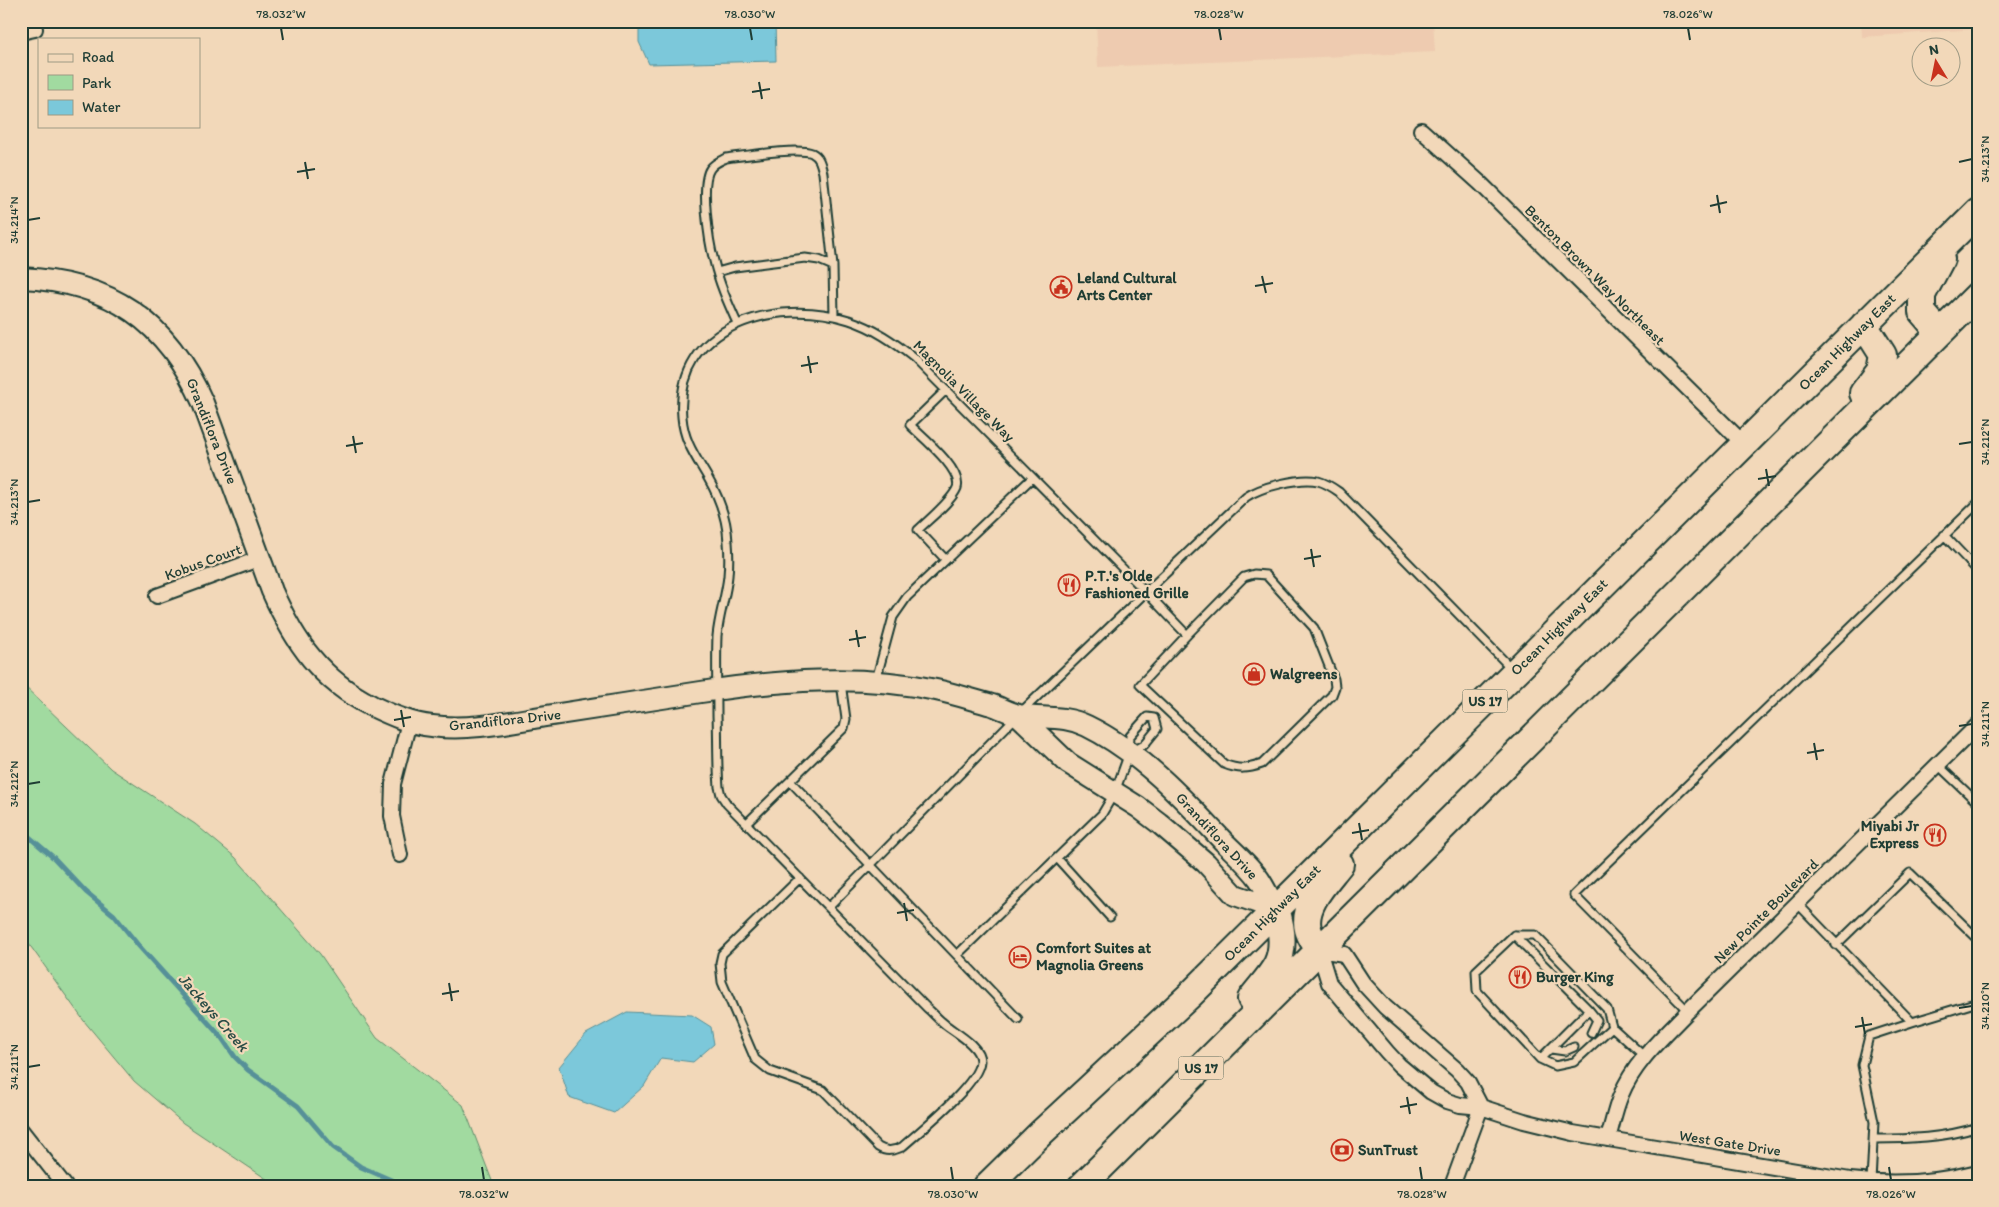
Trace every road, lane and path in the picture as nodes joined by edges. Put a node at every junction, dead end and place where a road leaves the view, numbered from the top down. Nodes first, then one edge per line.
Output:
1 (1421, 130) dead end
2 (1978, 212) edge
3 (1955, 235) junction
4 (833, 266) junction
5 (718, 272) junction
6 (21, 278) edge
7 (1978, 295) edge
8 (834, 316) junction
9 (737, 323) junction
10 (1864, 324) junction
11 (1940, 333) junction
12 (946, 390) junction
13 (1744, 444) junction
14 (1804, 468) junction
15 (1032, 478) junction
16 (1978, 503) edge
17 (1944, 535) junction
18 (261, 558) junction
19 (946, 560) junction
20 (1978, 571) edge
21 (1146, 592) junction
22 (157, 596) dead end
23 (1188, 635) junction
24 (1515, 672) junction
25 (841, 681) junction
26 (876, 682) junction
27 (717, 690) junction
28 (1164, 708) junction
29 (1018, 715) junction
30 (1154, 718) junction
31 (409, 722) junction
32 (1978, 725) edge
33 (1129, 753) junction
34 (1938, 765) junction
35 (1405, 780) junction
36 (790, 781) junction
37 (1115, 792) junction
38 (1976, 799) edge
39 (747, 823) junction
40 (400, 856) dead end
41 (1056, 858) junction
42 (871, 865) junction
43 (800, 878) junction
44 (1797, 903) junction
45 (829, 907) junction
46 (1276, 909) junction
47 (1110, 916) dead end
48 (1514, 935) junction
49 (1978, 939) edge
50 (1836, 945) junction
51 (1319, 950) junction
52 (957, 955) junction
53 (1978, 1002) edge
54 (1589, 1010) junction
55 (1688, 1011) junction
56 (1018, 1019) dead end
57 (1912, 1022) junction
58 (1612, 1027) junction
59 (1591, 1033) dead end
60 (1574, 1047) dead end
61 (1551, 1049) junction
62 (1645, 1057) junction
63 (1540, 1060) junction
64 (1198, 1070) junction
65 (1480, 1107) junction
66 (1978, 1127) edge
67 (21, 1130) edge
68 (1608, 1139) junction
69 (1874, 1139) junction
70 (1978, 1172) edge
71 (1871, 1182) junction
72 (1912, 1184) edge
73 (65, 1186) edge
74 (988, 1186) edge
75 (1082, 1186) edge
76 (1452, 1186) edge

1 - 13 street, Benton Brown Way Northeast
2 - 3 highway, Ocean Highway East / US 17
3 - 10 highway, Ocean Highway East / US 17
3 - 11 highway
4 - 5 lane
4 - 5 lane
4 - 8 lane
5 - 9 lane
6 - 18 street, Grandiflora Drive
7 - 11 highway, US 17
8 - 9 lane, Magnolia Village Way
8 - 12 lane, Magnolia Village Way
9 - 27 lane, Magnolia Village Way
10 - 13 highway, Ocean Highway East / US 17
10 - 14 highway
11 - 14 highway, US 17
12 - 15 lane, Magnolia Village Way
12 - 19 lane
13 - 24 highway, Ocean Highway East / US 17
14 - 51 highway, US 17
15 - 19 lane
15 - 21 lane, Magnolia Village Way
16 - 17 lane
17 - 20 lane
17 - 55 lane
18 - 22 street, Kobus Court
18 - 31 street, Grandiflora Drive
19 - 26 lane
21 - 23 lane, Magnolia Village Way
21 - 24 lane
21 - 29 lane
23 - 28 lane
23 - 28 lane
24 - 35 highway, Ocean Highway East / US 17
25 - 26 street, Grandiflora Drive
25 - 27 street, Grandiflora Drive
25 - 36 lane
26 - 29 street, Grandiflora Drive
27 - 31 street, Grandiflora Drive
27 - 39 lane, Magnolia Village Way
28 - 30 lane
29 - 33 street, Grandiflora Drive
29 - 37 street, Grandiflora Drive
29 - 42 lane
30 - 33 lane
30 - 33 lane
31 - 40 street
32 - 34 street, New Pointe Boulevard
33 - 37 lane
33 - 46 street, Grandiflora Drive
34 - 38 lane
34 - 44 street, New Pointe Boulevard
35 - 46 highway, Ocean Highway East / US 17
35 - 51 highway
36 - 39 lane
36 - 42 lane
37 - 41 lane
37 - 46 street, Grandiflora Drive
39 - 43 lane, Magnolia Village Way
41 - 47 lane
41 - 52 lane
42 - 45 lane
42 - 52 lane
43 - 45 lane, Magnolia Village Way
43 - 45 lane, Magnolia Village Way
44 - 50 lane
44 - 55 street, New Pointe Boulevard
46 - 64 highway
46 - 74 highway, Ocean Highway East / US 17
48 - 54 lane
48 - 58 lane
48 - 63 lane
49 - 50 lane
50 - 57 lane
51 - 64 highway, US 17
51 - 65 street
51 - 65 street, West Gate Drive
52 - 56 lane
53 - 57 lane
54 - 59 lane
54 - 61 lane
55 - 62 street, New Pointe Boulevard
57 - 69 lane
58 - 62 lane
58 - 63 lane
60 - 61 lane
61 - 63 lane
62 - 68 street, New Pointe Boulevard
64 - 75 highway, US 17
65 - 68 street, West Gate Drive
65 - 76 street
66 - 69 lane
67 - 73 street
68 - 71 street, West Gate Drive
69 - 71 lane
70 - 72 street, West Gate Drive
71 - 72 street, West Gate Drive

